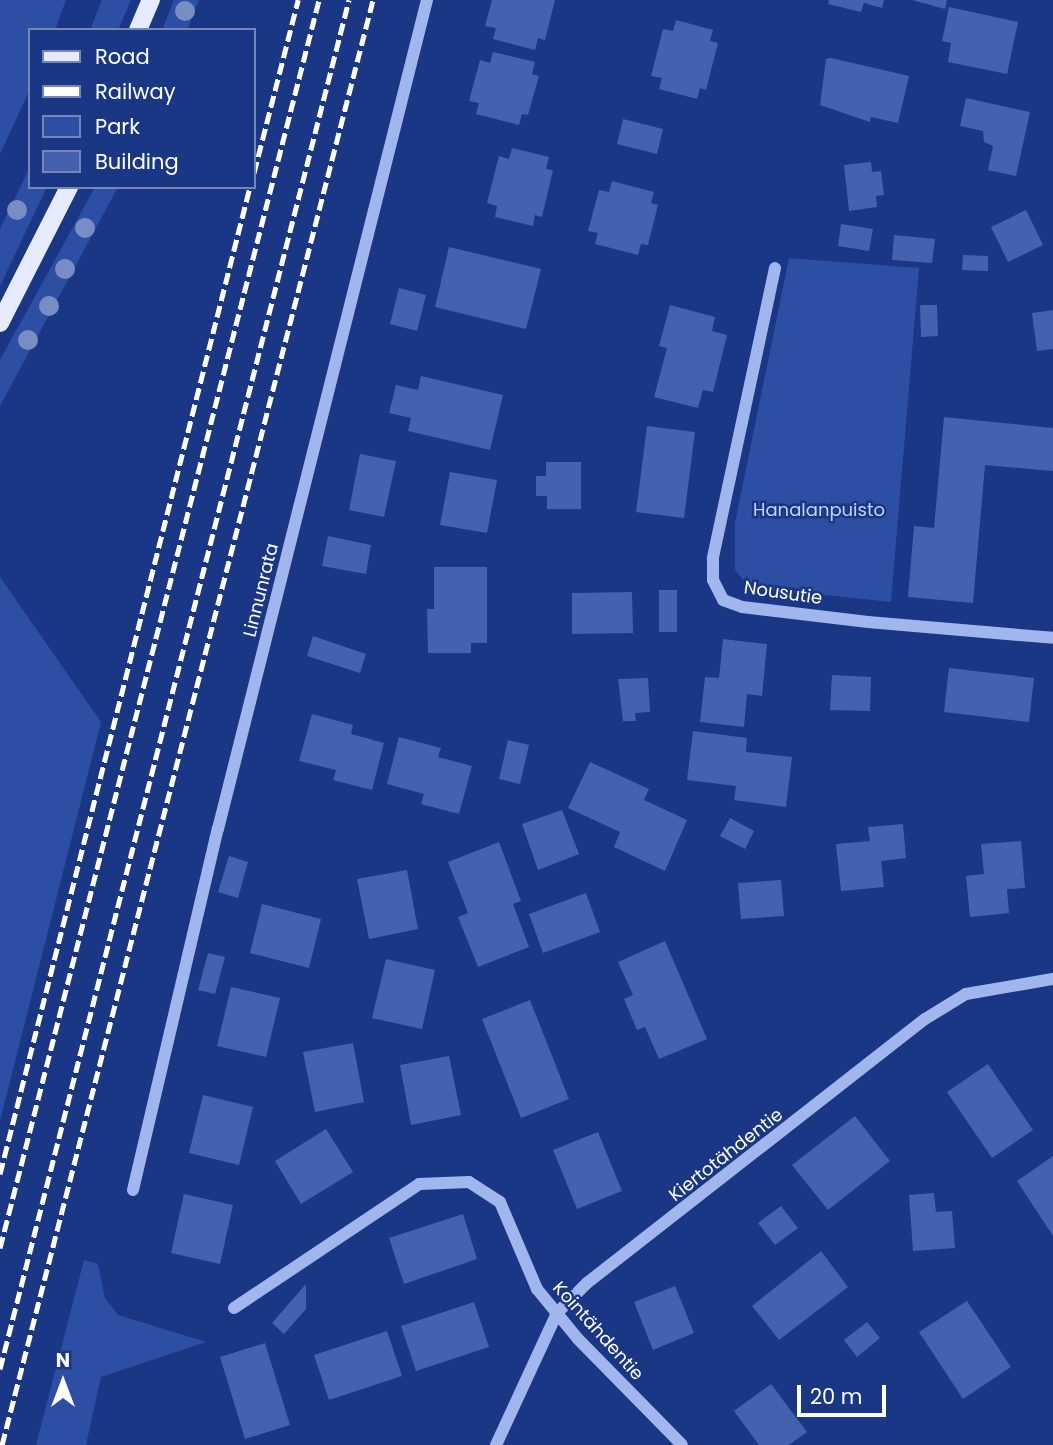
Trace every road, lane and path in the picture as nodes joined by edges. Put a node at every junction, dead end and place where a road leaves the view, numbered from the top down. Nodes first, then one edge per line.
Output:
1 (151, 0) edge
2 (427, 0) edge
3 (139, 28) edge
4 (68, 189) edge
5 (775, 268) dead end
6 (0, 323) edge
7 (1053, 638) edge
8 (1053, 979) edge
9 (133, 1190) dead end
10 (234, 1308) dead end
11 (557, 1313) junction
12 (496, 1445) edge
13 (682, 1445) edge

1 - 3 main road
2 - 9 street, Linnunrata
4 - 6 main road
5 - 7 street, Nousutie
8 - 11 street, Kiertotähdentie
10 - 11 street, Kointähdentie
11 - 12 street, Kiertotähdentie
11 - 13 street, Kointähdentie

